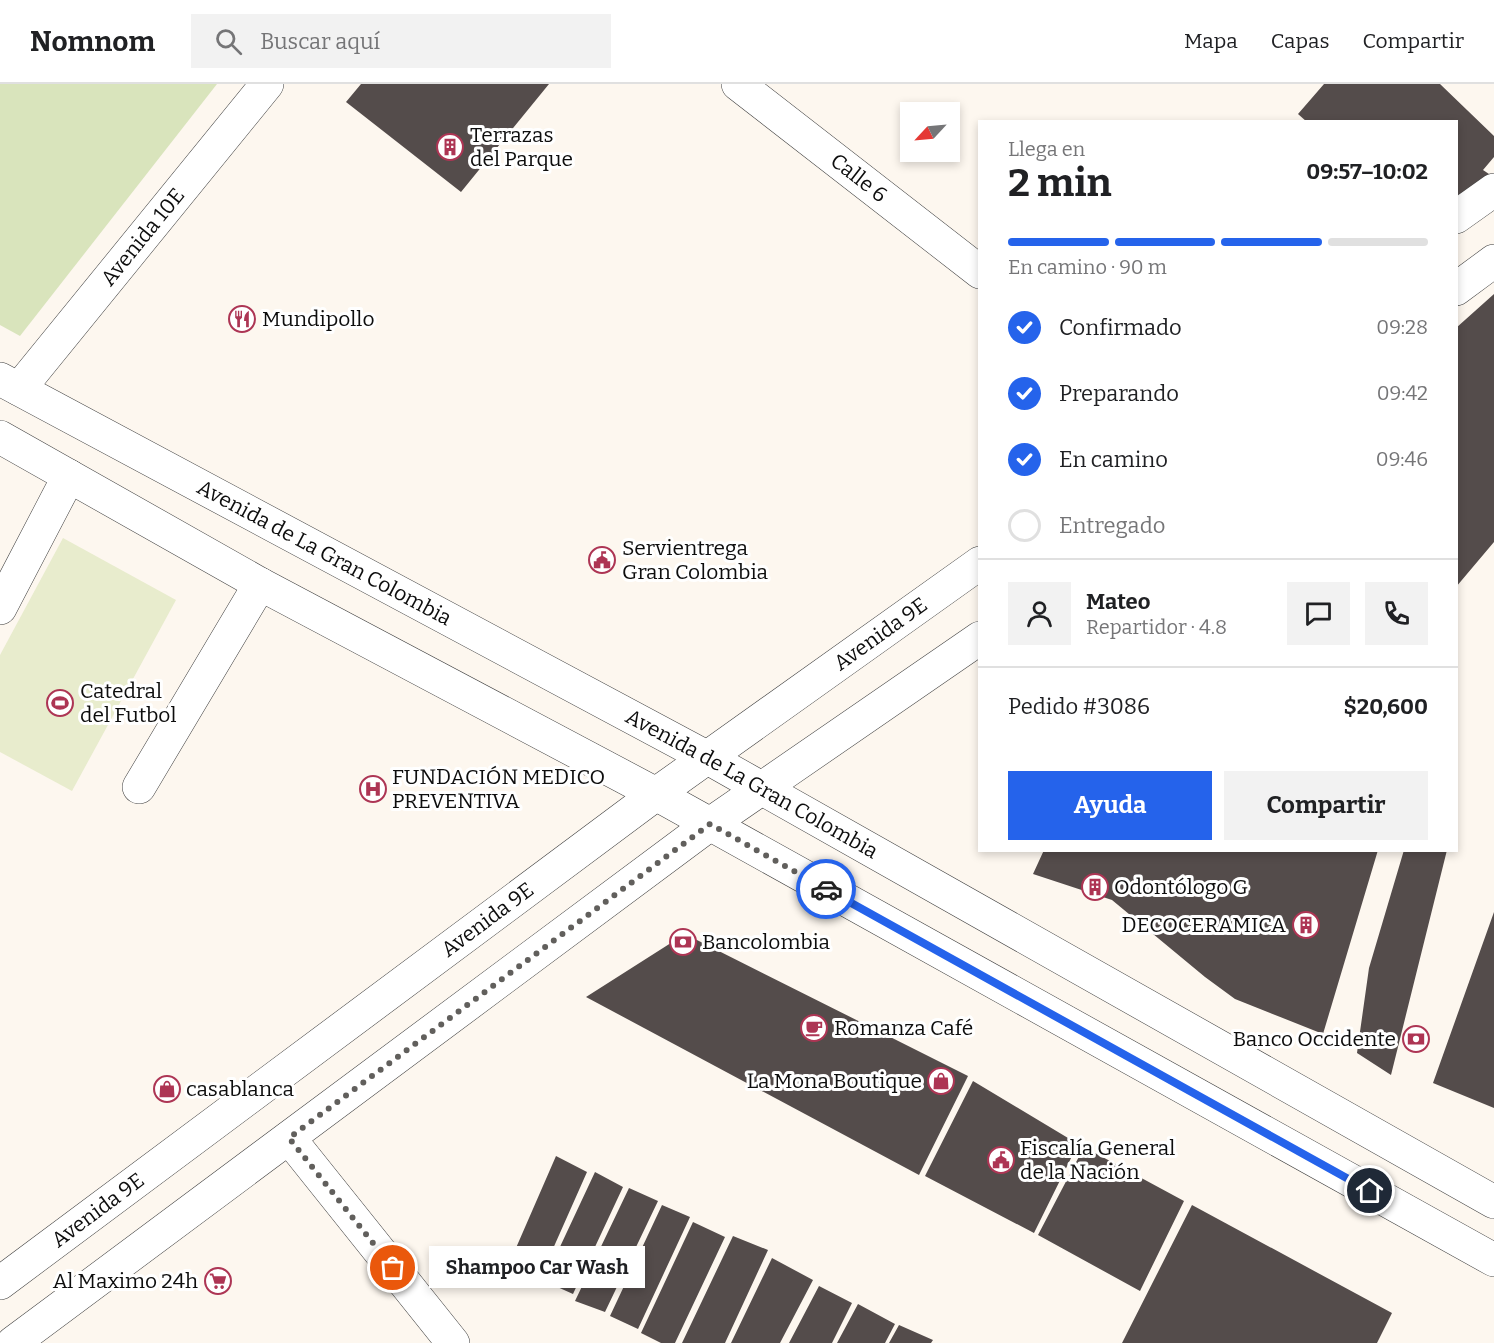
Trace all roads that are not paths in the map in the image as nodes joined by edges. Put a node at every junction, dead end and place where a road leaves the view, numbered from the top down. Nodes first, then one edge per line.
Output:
1 (267, 84) edge
2 (738, 84) edge
3 (1494, 189) edge
4 (1458, 216) edge
5 (1494, 261) edge
6 (978, 270) edge
7 (1458, 288) edge
8 (10, 384) edge
9 (0, 437) edge
10 (69, 476) junction
11 (978, 564) edge
12 (260, 584) junction
13 (0, 608) edge
14 (978, 639) edge
15 (708, 758) junction
16 (139, 787) dead end
17 (760, 790) junction
18 (656, 794) junction
19 (710, 824) junction
20 (289, 1138) junction
21 (1494, 1202) edge
22 (1494, 1260) edge
23 (0, 1283) edge
24 (453, 1342) edge
25 (13, 1343) edge

1 - 8 street, Avenida 10E
2 - 6 street, Calle 6
3 - 4 street
5 - 7 street
8 - 15 street, Avenida de La Gran Colombia
9 - 10 street
10 - 12 street
10 - 13 street
11 - 15 street, Avenida 9E
12 - 16 street
12 - 18 street
14 - 17 street
15 - 17 street, Avenida de La Gran Colombia
15 - 18 street, Avenida 9E
17 - 19 street
17 - 21 street, Avenida de La Gran Colombia
18 - 19 street
18 - 23 street, Avenida 9E
19 - 20 street
19 - 22 street
20 - 24 street
20 - 25 street

